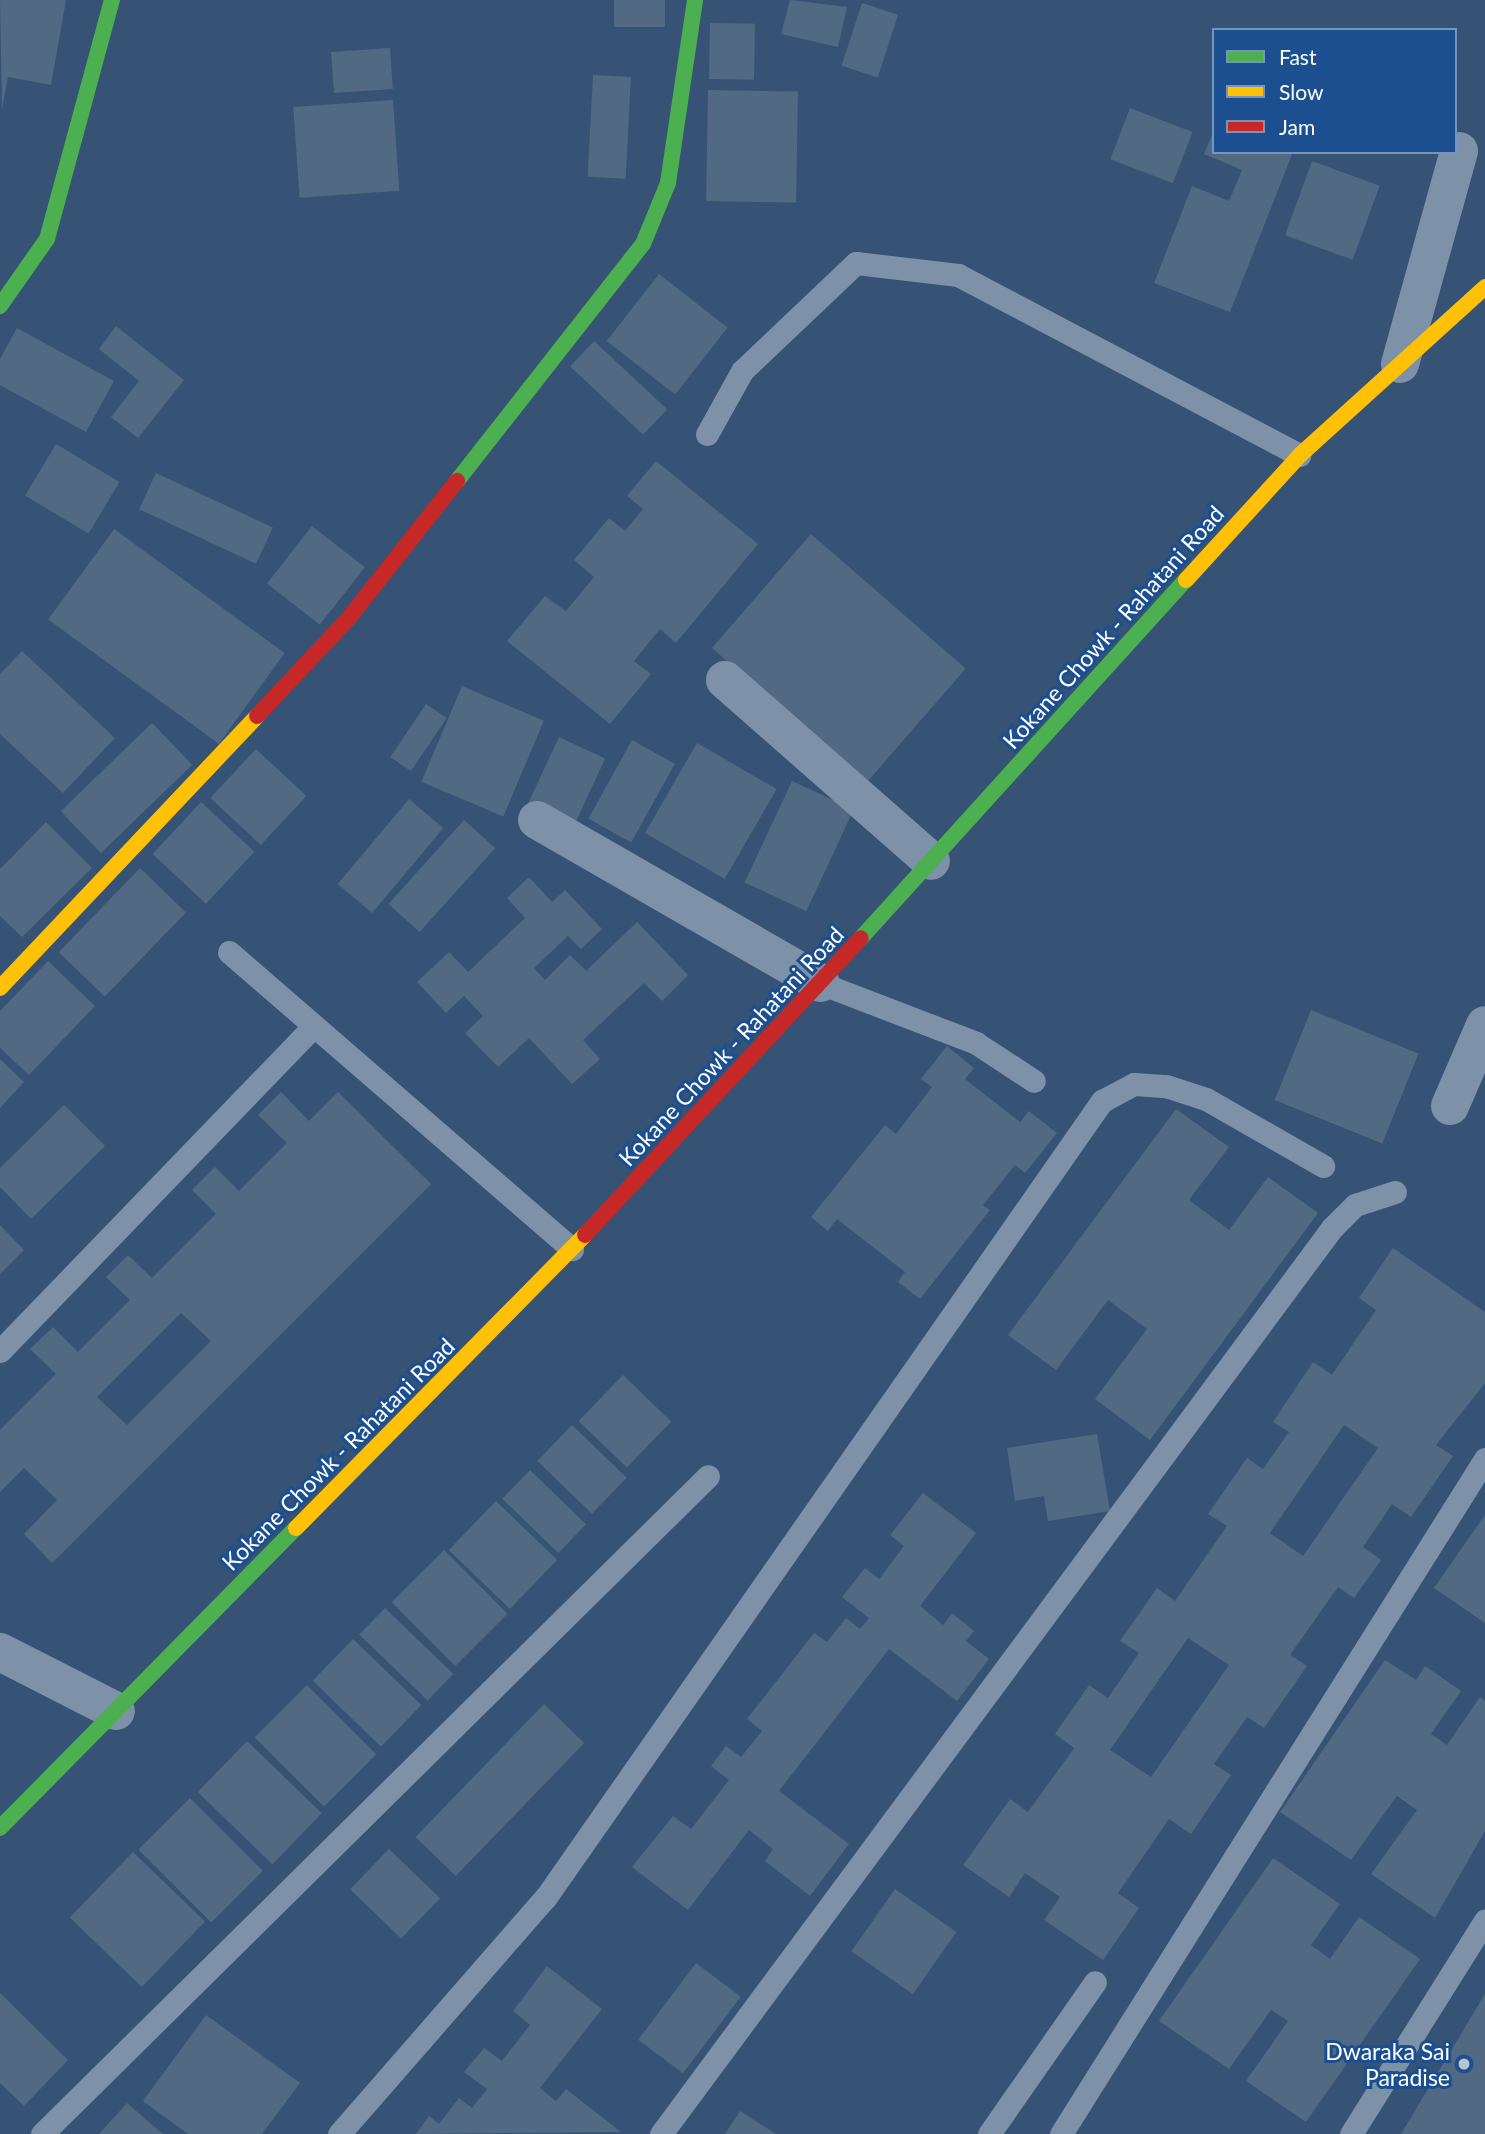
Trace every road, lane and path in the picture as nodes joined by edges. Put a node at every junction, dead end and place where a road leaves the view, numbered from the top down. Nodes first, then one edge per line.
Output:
1 (112, 0) edge
2 (695, 0) edge
3 (1459, 151) dead end
4 (1485, 287) edge
5 (0, 306) edge
6 (1400, 364) junction
7 (707, 434) dead end
8 (1300, 455) junction
9 (725, 680) dead end
10 (537, 820) dead end
11 (930, 861) junction
12 (229, 952) dead end
13 (820, 984) junction
14 (0, 988) edge
15 (1485, 1025) edge
16 (314, 1026) junction
17 (1034, 1081) dead end
18 (1450, 1106) dead end
19 (1323, 1166) dead end
20 (1395, 1192) dead end
21 (572, 1249) junction
22 (0, 1350) edge
23 (1485, 1459) edge
24 (708, 1476) dead end
25 (0, 1652) edge
26 (116, 1712) junction
27 (0, 1828) edge
28 (1485, 1920) edge
29 (1095, 1982) dead end
30 (42, 2134) edge
31 (339, 2134) edge
32 (661, 2134) edge
33 (989, 2134) edge
34 (1061, 2134) edge
35 (1350, 2134) edge

1 - 5 street
2 - 14 street
3 - 6 street
4 - 6 street, Kokane Chowk - Rahatani Road
6 - 8 street, Kokane Chowk - Rahatani Road
7 - 8 lane
8 - 11 street, Kokane Chowk - Rahatani Road
9 - 11 street
10 - 13 street
11 - 13 street, Kokane Chowk - Rahatani Road
12 - 16 lane
13 - 17 lane
13 - 21 street, Kokane Chowk - Rahatani Road
15 - 18 street
16 - 21 lane
16 - 22 lane
19 - 31 lane
20 - 32 lane
21 - 26 street, Kokane Chowk - Rahatani Road
23 - 34 lane
24 - 30 lane
25 - 26 street
26 - 27 street, Kokane Chowk - Rahatani Road
28 - 35 lane
29 - 33 lane

